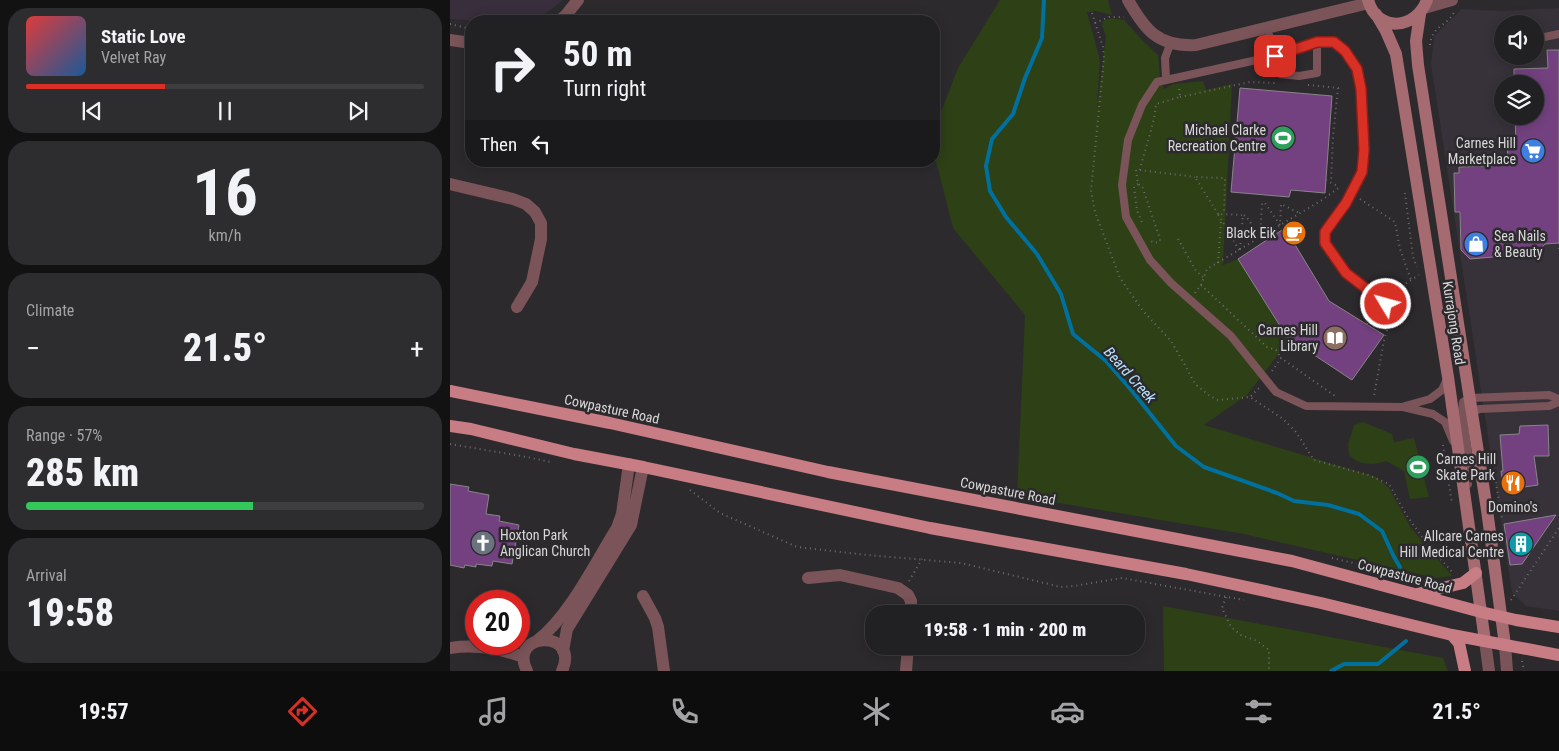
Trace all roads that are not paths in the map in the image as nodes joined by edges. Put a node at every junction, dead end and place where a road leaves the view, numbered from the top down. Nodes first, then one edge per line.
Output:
1 (578, 0) edge
2 (1128, 0) edge
3 (1368, 1) edge
4 (1453, 5) edge
5 (1424, 7) edge
6 (1376, 14) junction
7 (567, 15) edge
8 (1267, 28) junction
9 (1559, 34) edge
10 (1544, 37) edge
11 (450, 40) edge
12 (465, 42) edge
13 (1170, 42) junction
14 (1317, 42) junction
15 (1275, 56) junction
16 (1166, 79) junction
17 (450, 184) edge
18 (1386, 304) dead end
19 (517, 307) dead end
20 (1448, 377) junction
21 (450, 391) edge
22 (1470, 398) junction
23 (1559, 400) edge
24 (1403, 407) junction
25 (1472, 413) junction
26 (450, 426) edge
27 (629, 464) junction
28 (643, 467) junction
29 (1460, 469) junction
30 (1469, 523) junction
31 (1476, 573) junction
32 (808, 578) dead end
33 (1414, 594) junction
34 (643, 596) dead end
35 (910, 605) edge
36 (1481, 612) junction
37 (1501, 616) junction
38 (1559, 627) edge
39 (1452, 635) junction
40 (538, 640) junction
41 (1485, 641) junction
42 (1505, 645) junction
43 (450, 648) edge
44 (563, 651) junction
45 (1559, 654) edge
46 (907, 655) edge
47 (524, 657) junction
48 (566, 669) edge
49 (527, 671) edge
50 (664, 671) edge
51 (906, 671) edge
52 (1465, 671) edge
53 (1489, 671) edge
54 (1507, 671) edge

1 - 7 street
2 - 13 street
3 - 6 main road, Kurrajong Road
3 - 8 street
4 - 5 street
5 - 6 main road
5 - 22 main road, Kurrajong Road
6 - 20 main road, Kurrajong Road
8 - 13 street
8 - 15 lane
9 - 10 lane
11 - 12 street
13 - 16 lane
14 - 15 lane
14 - 15 lane
14 - 18 lane
15 - 16 lane
16 - 24 lane
17 - 19 street
20 - 24 lane
20 - 29 main road, Kurrajong Road
21 - 33 main road, Cowpasture Road
22 - 23 lane
22 - 25 main road, Kurrajong Road
22 - 30 lane
23 - 25 lane
24 - 29 lane
25 - 37 main road, Kurrajong Road
26 - 27 main road
27 - 28 main road
27 - 40 street
28 - 39 main road
28 - 44 street
29 - 30 main road, Kurrajong Road
30 - 31 main road, Kurrajong Road
31 - 33 main road
31 - 36 main road, Kurrajong Road
32 - 35 street
33 - 36 main road, Cowpasture Road
34 - 50 street
36 - 37 main road, Cowpasture Road
36 - 41 main road, Kurrajong Road
37 - 38 main road, Cowpasture Road
37 - 42 main road, Kurrajong Road
39 - 41 main road
39 - 52 main road
40 - 44 street
40 - 47 street
41 - 42 main road
41 - 53 street
42 - 45 main road
42 - 54 street
43 - 47 street
44 - 48 street
46 - 51 street
47 - 49 street

